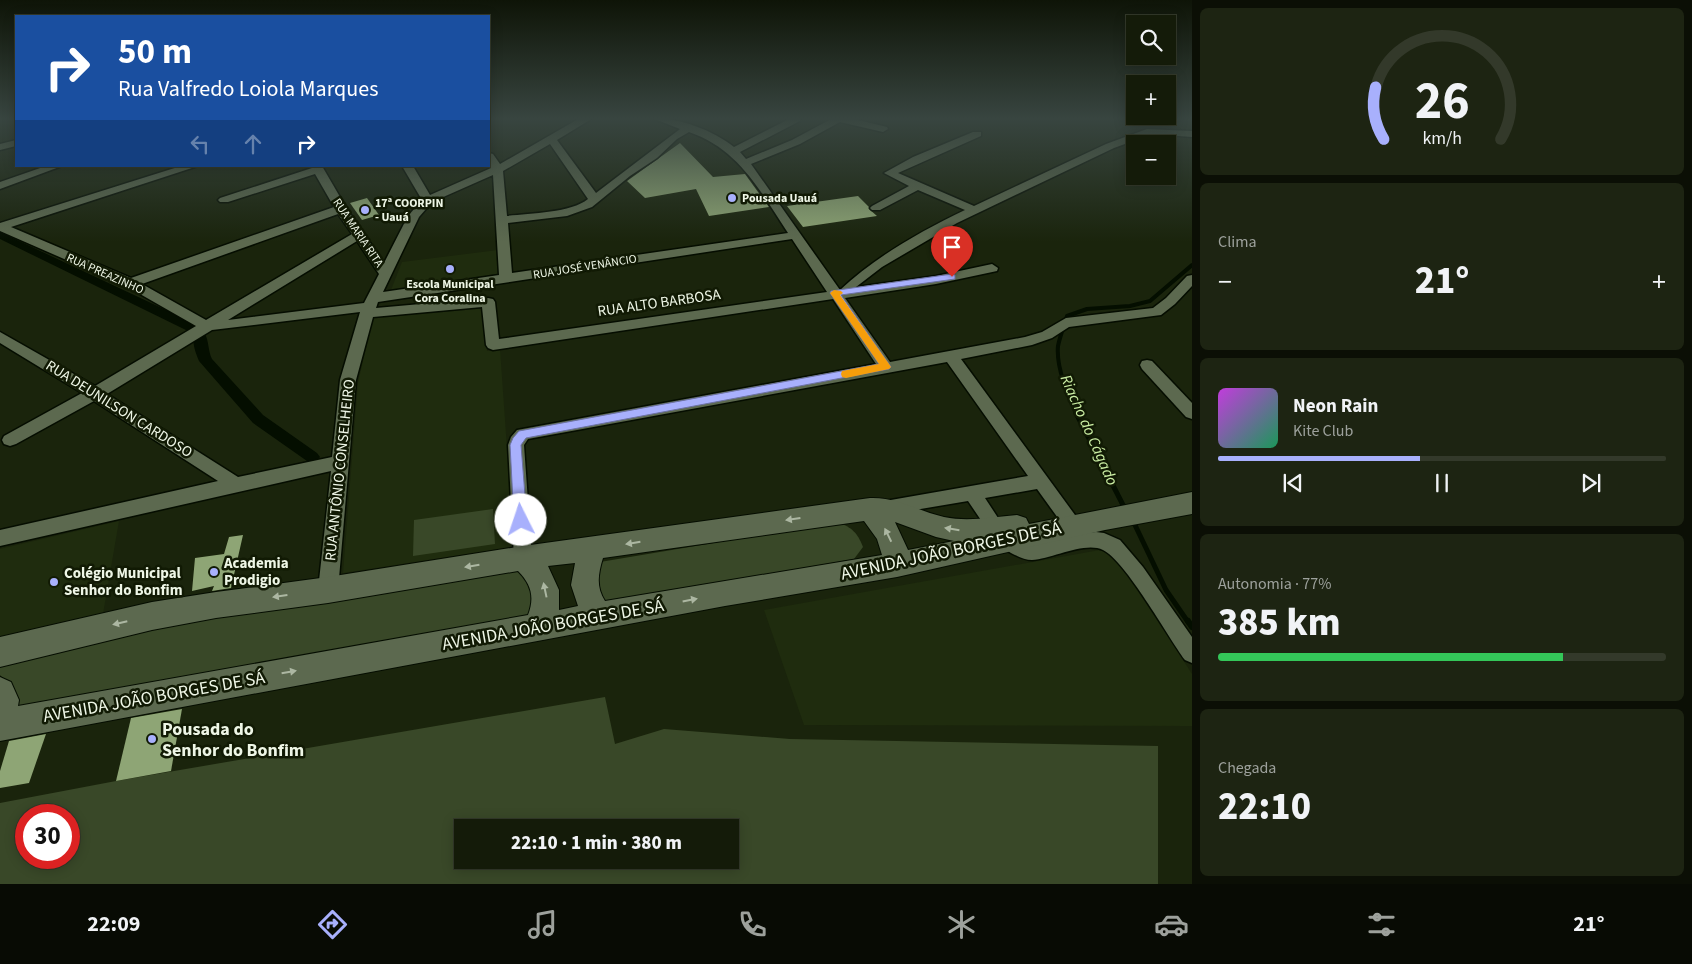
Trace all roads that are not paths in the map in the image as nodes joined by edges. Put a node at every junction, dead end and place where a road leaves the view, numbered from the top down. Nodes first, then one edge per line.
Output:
1 (491, 159) edge
2 (517, 159) edge
3 (566, 159) edge
4 (648, 159) edge
5 (742, 159) edge
6 (754, 159) edge
7 (916, 159) edge
8 (1082, 159) edge
9 (745, 163) junction
10 (55, 167) edge
11 (190, 167) edge
12 (408, 167) edge
13 (317, 168) edge
14 (498, 170) junction
15 (0, 186) edge
16 (916, 186) junction
17 (224, 200) dead end
18 (428, 200) junction
19 (595, 200) junction
20 (876, 208) dead end
21 (578, 209) joint
22 (341, 210) junction
23 (974, 210) junction
24 (502, 220) junction
25 (0, 227) edge
26 (358, 235) junction
27 (796, 235) junction
28 (992, 268) dead end
29 (385, 274) junction
30 (506, 279) junction
31 (1192, 279) edge
32 (131, 283) junction
33 (840, 293) junction
34 (370, 306) junction
35 (207, 327) junction
36 (0, 337) edge
37 (950, 356) junction
38 (1148, 365) dead end
39 (886, 367) junction
40 (94, 394) junction
41 (1192, 413) edge
42 (10, 440) dead end
43 (341, 462) junction
44 (1041, 481) junction
45 (236, 484) junction
46 (973, 494) junction
47 (1192, 503) edge
48 (878, 508) junction
49 (1105, 519) junction
50 (1069, 520) junction
51 (1001, 534) junction
52 (0, 538) edge
53 (593, 550) junction
54 (523, 558) junction
55 (897, 565) junction
56 (328, 590) junction
57 (599, 617) junction
58 (537, 628) junction
59 (0, 652) edge
60 (1192, 654) edge
61 (0, 693) edge
62 (0, 717) edge
63 (0, 725) edge

1 - 14 street
2 - 14 street
3 - 19 street
4 - 19 street
5 - 9 street
6 - 9 street
7 - 16 street
8 - 23 street
9 - 27 street
10 - 15 street
11 - 25 street
12 - 18 street
13 - 17 street
13 - 22 street, RUA MARIA RITA
14 - 18 street
14 - 24 street
16 - 20 street
16 - 23 street
18 - 29 street, RUA ANTÔNIO CONSELHEIRO
19 - 21 street
21 - 24 street
22 - 26 street, RUA MARIA RITA
22 - 32 street
23 - 33 street
24 - 30 street
25 - 32 street, RUA PREAZINHO
26 - 29 street, RUA MARIA RITA
26 - 35 street
27 - 30 street, RUA JOSÉ VENÂNCIO
27 - 33 street
28 - 33 street, RUA ALTO BARBOSA
29 - 34 street, RUA ANTÔNIO CONSELHEIRO
30 - 34 street, RUA JOSÉ VENÂNCIO
31 - 37 street
32 - 35 street, RUA PREAZINHO
33 - 34 street, RUA ALTO BARBOSA
33 - 39 street
34 - 35 street
34 - 43 street, RUA ANTÔNIO CONSELHEIRO
35 - 40 street
36 - 40 street, RUA DEUNILSON CARDOSO
37 - 39 street
37 - 44 street
38 - 41 street
39 - 54 street
40 - 42 street
40 - 45 street, RUA DEUNILSON CARDOSO
43 - 45 street
43 - 56 street, RUA ANTÔNIO CONSELHEIRO
44 - 46 street, AVENIDA JOÃO BORGES DE SÁ
44 - 50 street
45 - 52 street
46 - 48 street, AVENIDA JOÃO BORGES DE SÁ
46 - 51 street, AVENIDA JOÃO BORGES DE SÁ
47 - 49 main road, AVENIDA JOÃO BORGES DE SÁ
51 -> 48 main road, AVENIDA JOÃO BORGES DE SÁ
48 -> 53 main road, AVENIDA JOÃO BORGES DE SÁ
55 -> 48 main road
49 - 50 main road, AVENIDA JOÃO BORGES DE SÁ
49 - 51 main road, AVENIDA JOÃO BORGES DE SÁ
50 - 51 main road, AVENIDA JOÃO BORGES DE SÁ
51 - 55 main road, AVENIDA JOÃO BORGES DE SÁ
51 - 60 street
53 - 54 main road, AVENIDA JOÃO BORGES DE SÁ
53 - 57 main road
54 -> 56 main road, AVENIDA JOÃO BORGES DE SÁ
58 -> 54 main road
57 -> 55 main road, AVENIDA JOÃO BORGES DE SÁ
56 -> 59 main road, AVENIDA JOÃO BORGES DE SÁ
57 - 58 main road, AVENIDA JOÃO BORGES DE SÁ
63 -> 58 main road, AVENIDA JOÃO BORGES DE SÁ
61 - 62 main road

